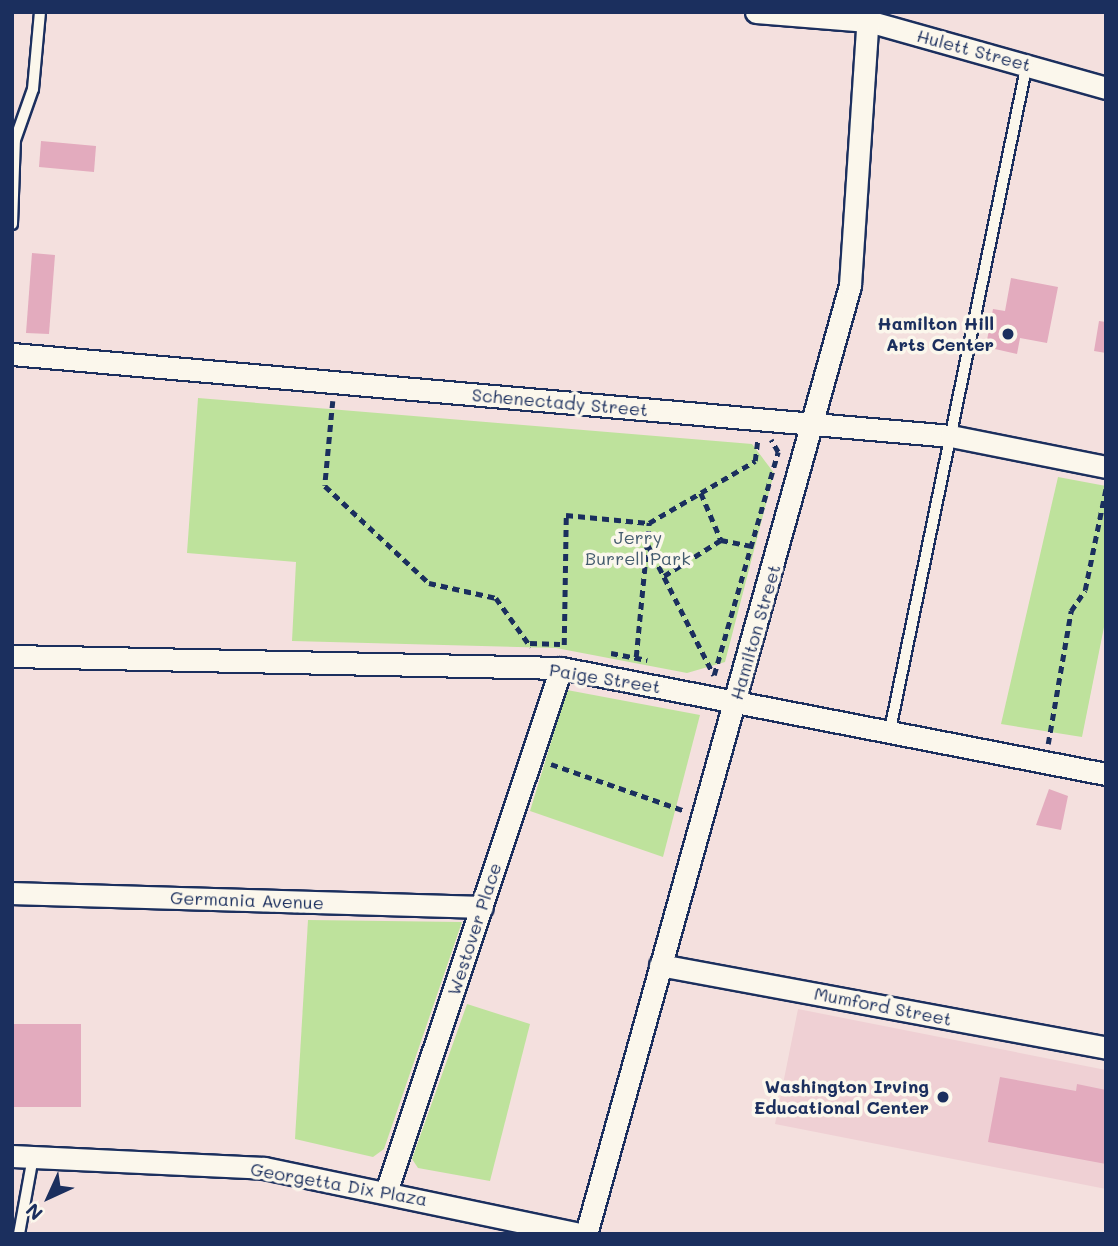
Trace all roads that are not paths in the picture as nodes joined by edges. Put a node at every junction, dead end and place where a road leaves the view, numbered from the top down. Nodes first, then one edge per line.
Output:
1 (40, 12) edge
2 (756, 12) edge
3 (868, 16) edge
4 (1027, 64) junction
5 (1106, 88) edge
6 (12, 225) edge
7 (12, 354) edge
8 (814, 424) junction
9 (951, 436) junction
10 (1106, 467) edge
11 (12, 656) edge
12 (551, 668) junction
13 (736, 700) junction
14 (890, 730) junction
15 (1106, 774) edge
16 (12, 893) edge
17 (482, 907) junction
18 (660, 965) junction
19 (1106, 1048) edge
20 (23, 1157) edge
21 (387, 1189) junction
22 (19, 1234) edge
23 (579, 1234) edge
24 (586, 1234) edge

1 - 6 lane
2 - 3 street, Hulett Street
3 - 4 street, Hulett Street
3 - 8 street, Hamilton Street
4 - 5 street, Hulett Street
4 - 9 lane
7 - 8 street, Schenectady Street
8 - 9 street, Schenectady Street
8 - 13 street, Hamilton Street
9 - 10 street, Schenectady Street
9 - 14 lane
11 - 12 street, Paige Street
12 - 13 street, Paige Street
12 - 17 street, Westover Place
13 - 14 street, Paige Street
13 - 18 street, Hamilton Street
14 - 15 street, Paige Street
16 - 17 street, Germania Avenue
17 - 21 street, Westover Place
18 - 19 street, Mumford Street
18 - 24 street, Hamilton Street
20 - 21 street, Georgetta Dix Plaza
20 - 22 lane
21 - 23 street, Georgetta Dix Plaza

